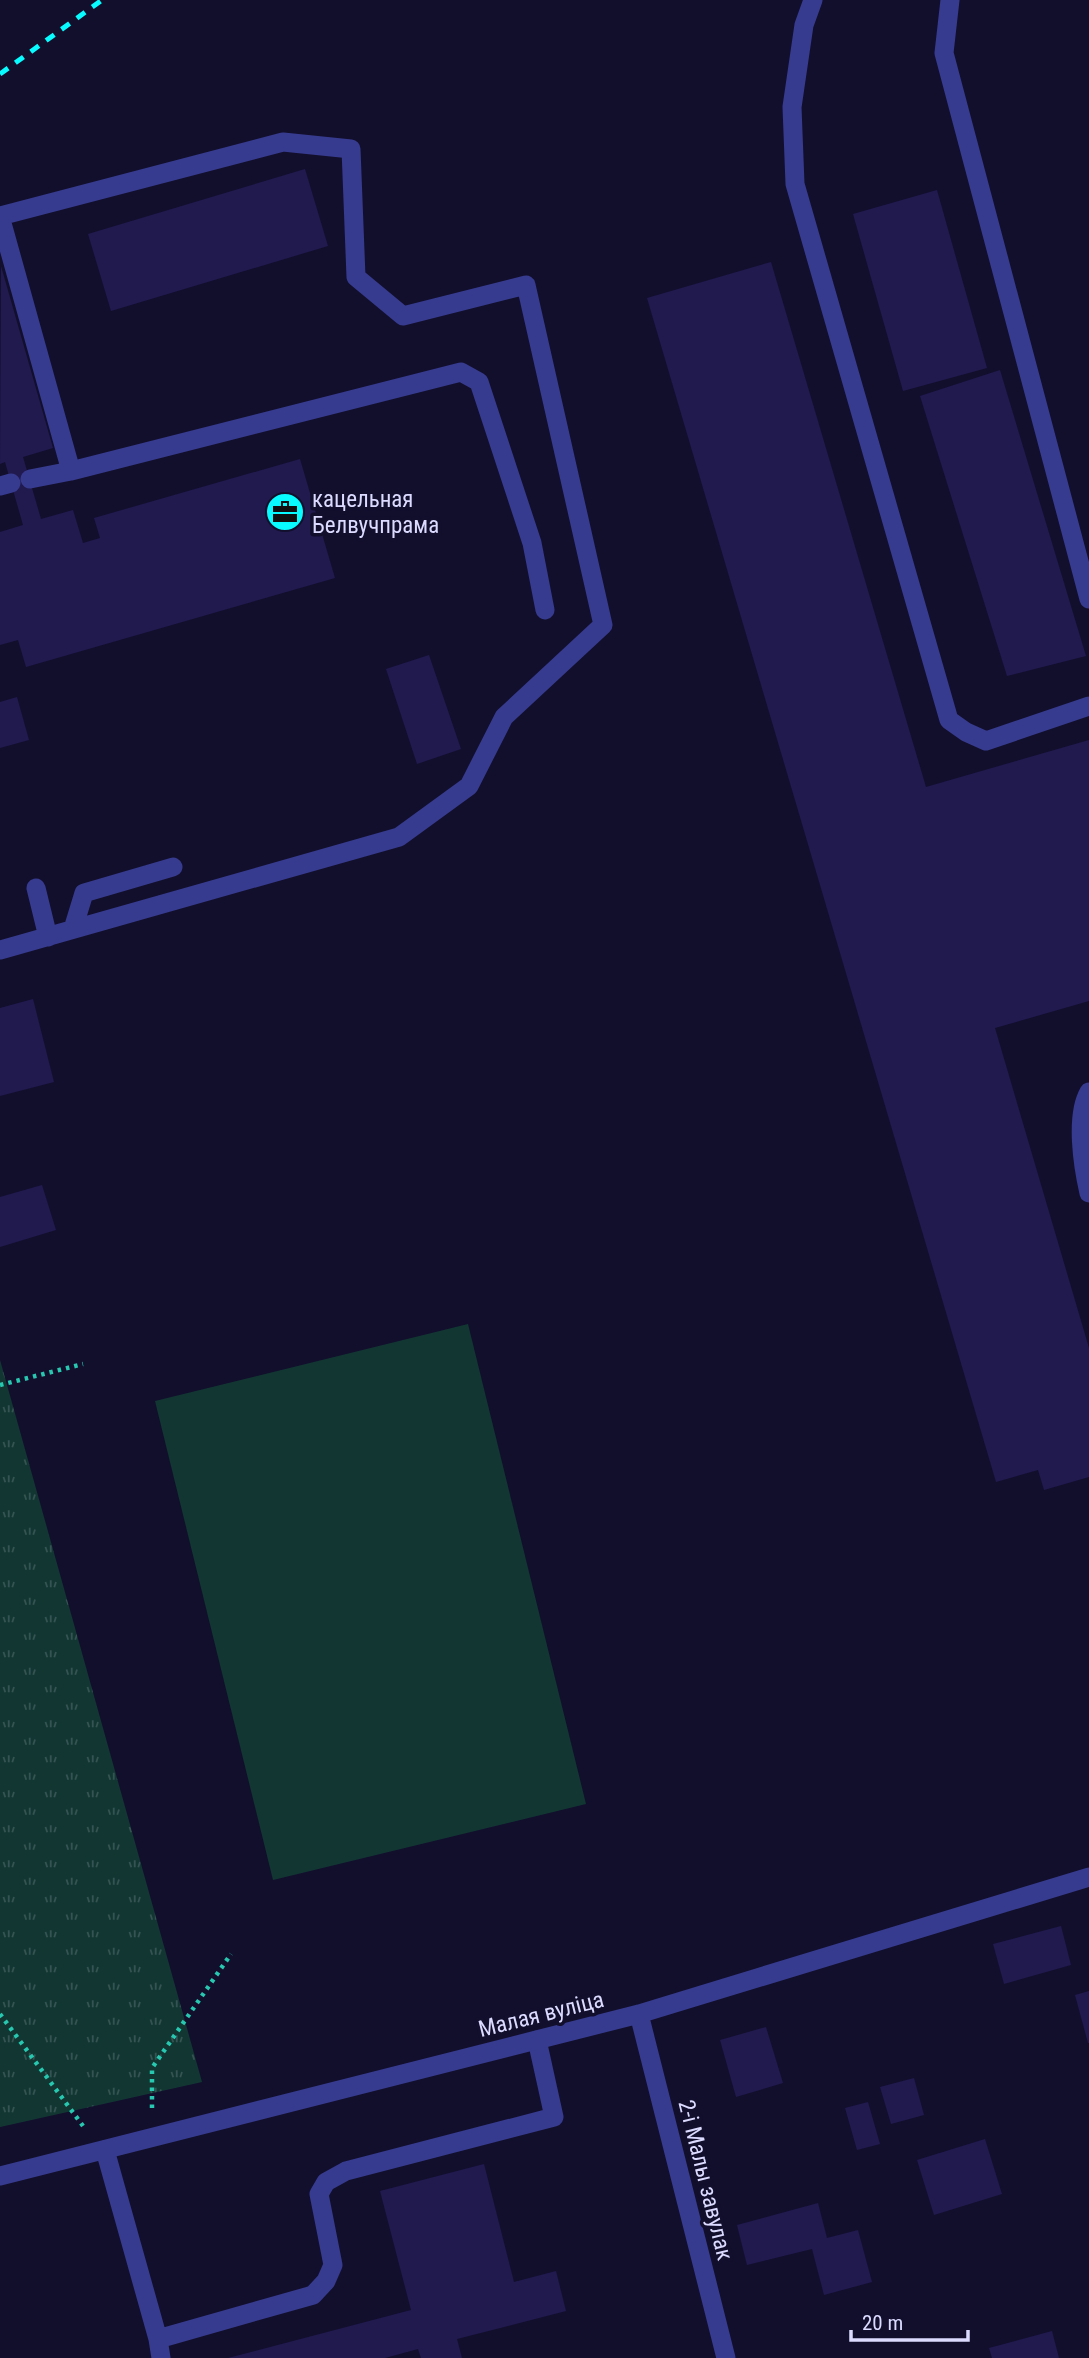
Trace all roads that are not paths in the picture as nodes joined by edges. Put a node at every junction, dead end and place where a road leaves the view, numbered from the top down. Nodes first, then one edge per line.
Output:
1 (813, 0) edge
2 (950, 0) edge
3 (71, 471) junction
4 (13, 483) edge
5 (1089, 599) edge
6 (545, 610) dead end
7 (1089, 706) edge
8 (173, 867) dead end
9 (36, 888) dead end
10 (73, 929) junction
11 (48, 937) junction
12 (0, 950) edge
13 (1089, 1092) edge
14 (1089, 1193) edge
15 (1089, 1877) edge
16 (639, 2014) junction
17 (537, 2040) junction
18 (105, 2150) junction
19 (0, 2176) edge
20 (159, 2348) edge
21 (726, 2358) edge

1 - 7 street
2 - 5 street
3 - 4 street
3 - 6 street
3 - 10 street
8 - 10 street
9 - 11 street
10 - 11 street
11 - 12 street
13 - 14 street
15 - 16 street, Малая вуліца
16 - 17 street, Малая вуліца
16 - 21 street, 2-і Малы завулак
17 - 18 street, Малая вуліца
17 - 20 street
18 - 19 street, Малая вуліца
18 - 20 street

